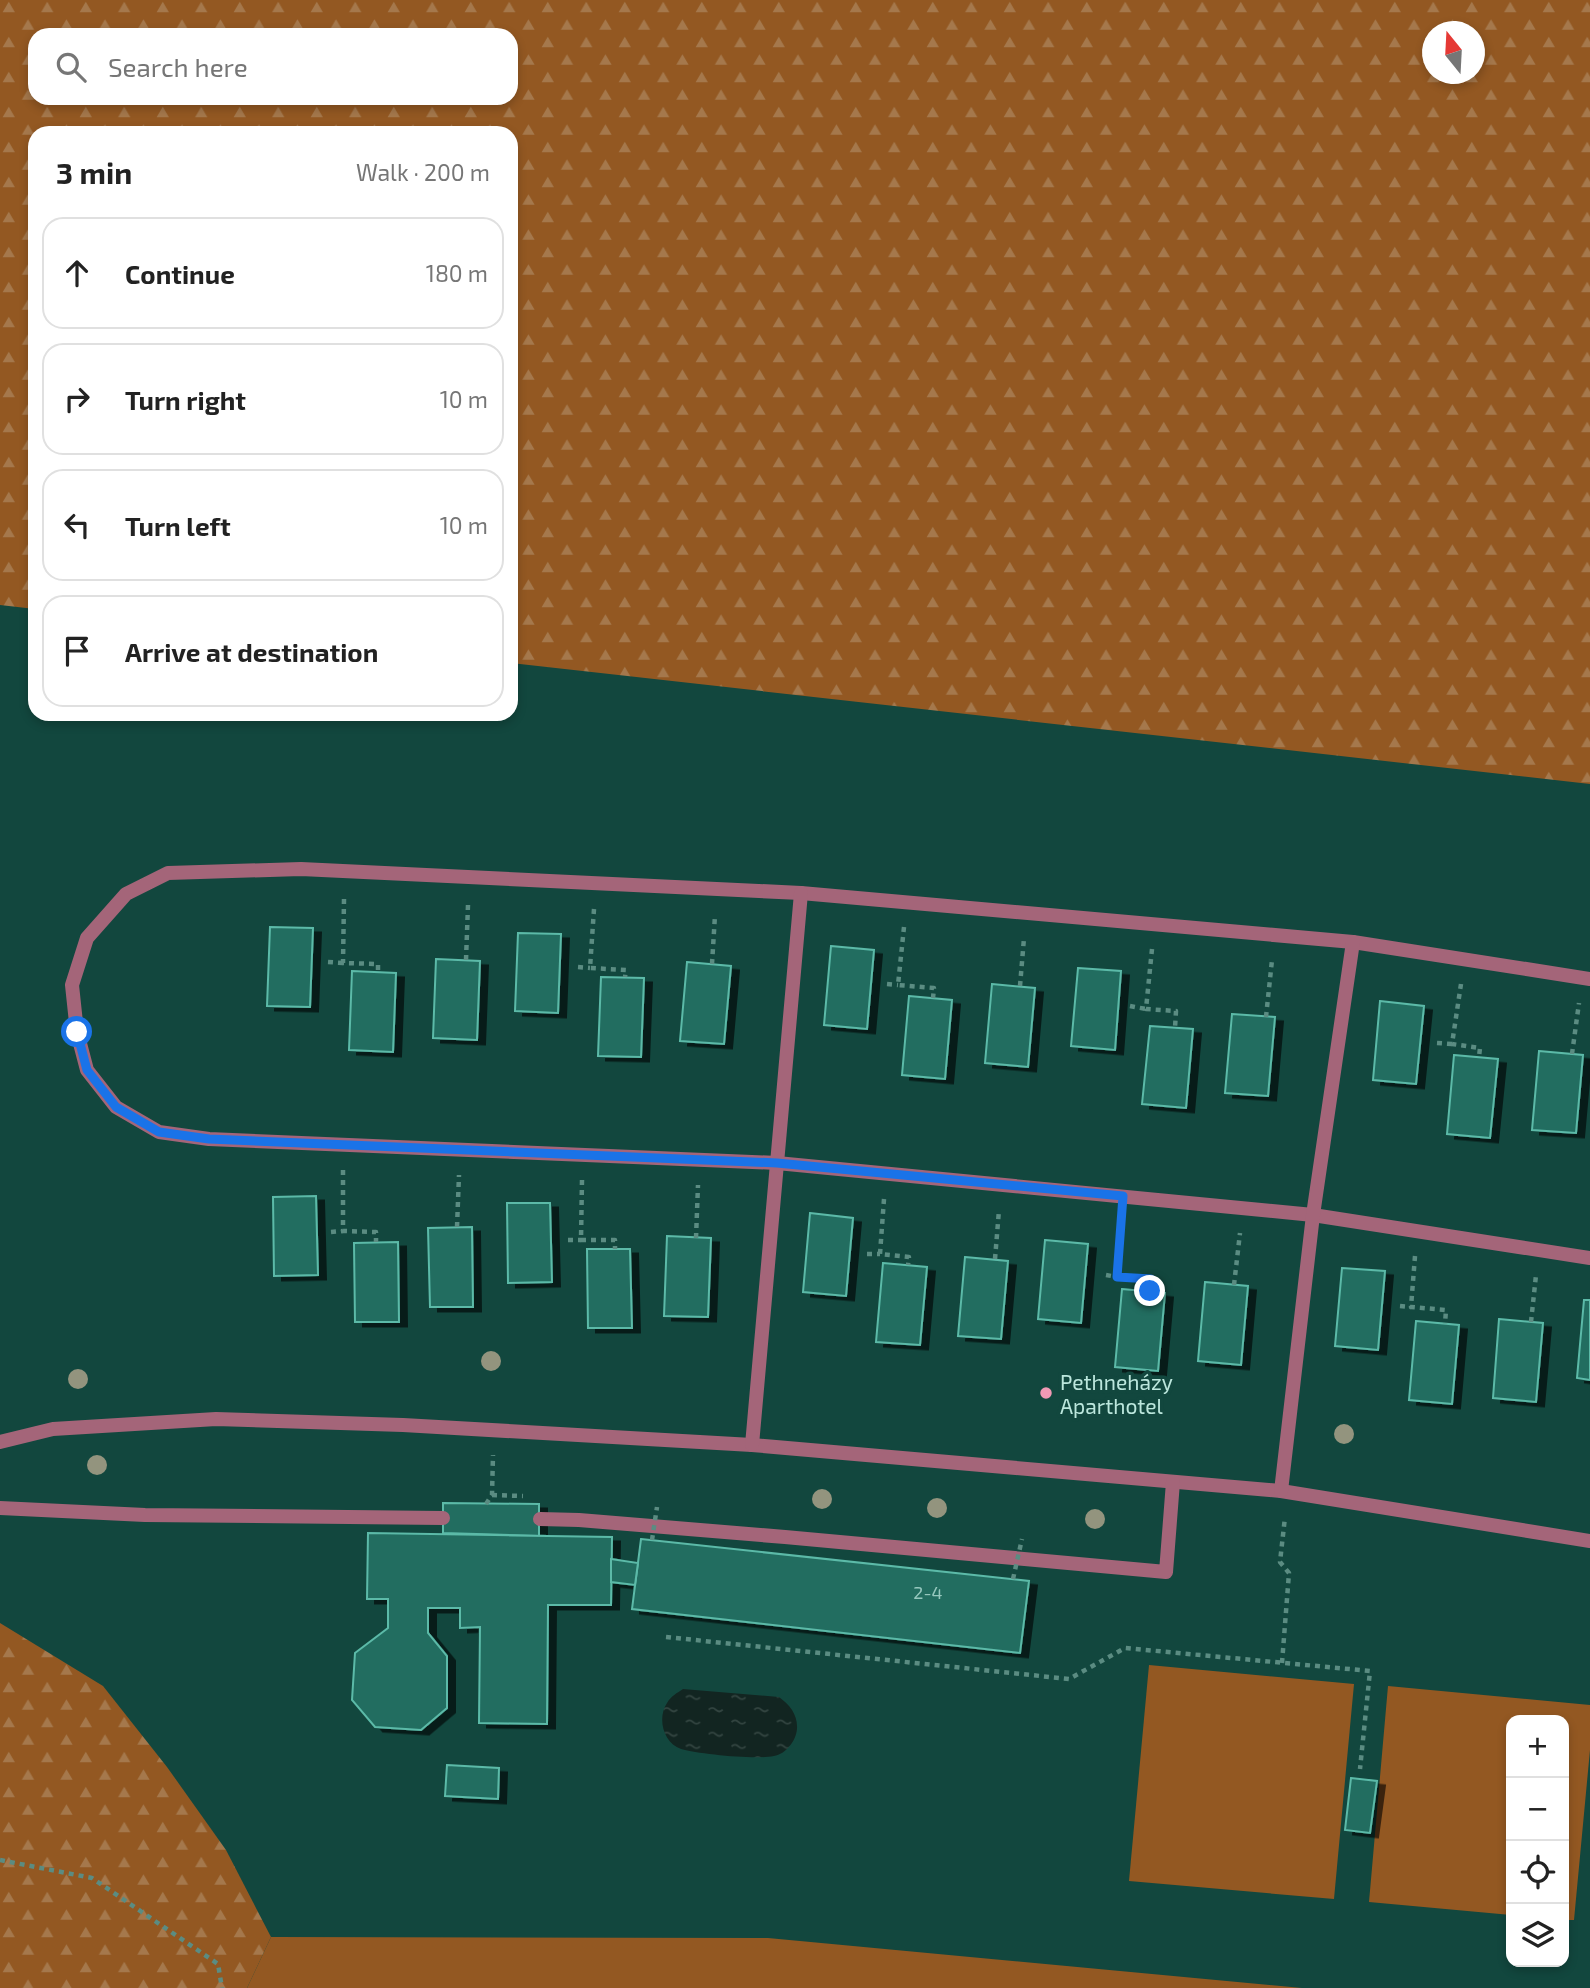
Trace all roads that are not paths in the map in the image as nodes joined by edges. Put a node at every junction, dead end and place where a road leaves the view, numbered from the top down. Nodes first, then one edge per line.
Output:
1 (801, 893) junction
2 (1353, 942) junction
3 (1586, 978) edge
4 (777, 1163) junction
5 (1313, 1214) junction
6 (1590, 1258) edge
7 (0, 1442) edge
8 (752, 1445) junction
9 (1173, 1482) junction
10 (1284, 1492) junction
11 (0, 1508) edge
12 (443, 1518) dead end
13 (540, 1519) dead end
14 (1590, 1541) edge

1 - 2 lane
1 - 4 lane
1 - 4 lane
2 - 3 lane
2 - 5 lane
4 - 5 lane
4 - 8 lane
5 - 6 lane
5 - 10 lane
7 - 8 lane
8 - 9 lane
9 - 10 lane
9 - 13 lane
10 - 14 lane
11 - 12 lane

